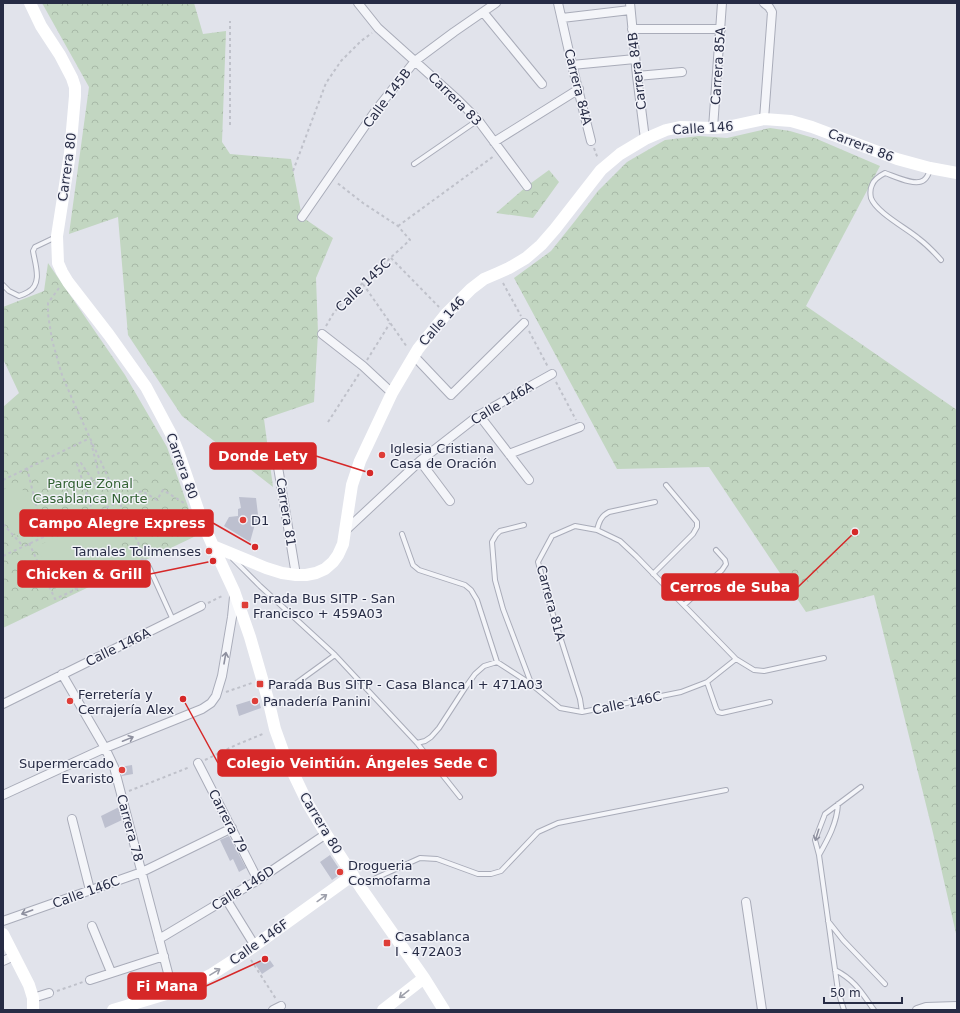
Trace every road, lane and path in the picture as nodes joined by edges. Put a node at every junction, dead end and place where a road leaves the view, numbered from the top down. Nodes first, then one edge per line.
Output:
1 (30, 3) edge
2 (358, 3) edge
3 (496, 3) edge
4 (558, 3) edge
5 (722, 3) edge
6 (767, 5) edge
7 (630, 7) edge
8 (483, 12) junction
9 (562, 18) junction
10 (230, 21) dead end
11 (378, 28) junction
12 (632, 29) junction
13 (721, 29) junction
14 (635, 59) junction
15 (415, 61) junction
16 (572, 65) junction
17 (682, 72) dead end
18 (637, 76) junction
19 (542, 84) dead end
20 (579, 89) junction
21 (764, 119) junction
22 (478, 120) junction
23 (230, 125) dead end
24 (713, 128) junction
25 (645, 139) junction
26 (591, 141) joint
27 (494, 142) junction
28 (501, 151) junction
29 (414, 164) dead end
30 (930, 168) junction
31 (601, 170) junction
32 (293, 171) dead end
33 (957, 173) edge
34 (330, 177) junction
35 (527, 186) dead end
36 (302, 217) dead end
37 (398, 226) junction
38 (57, 236) junction
39 (391, 258) junction
40 (941, 260) dead end
41 (498, 272) junction
42 (68, 282) junction
43 (363, 284) junction
44 (3, 285) edge
45 (446, 314) junction
46 (524, 323) junction
47 (322, 334) joint
48 (414, 356) junction
49 (552, 374) junction
50 (392, 393) junction
51 (479, 415) junction
52 (580, 427) joint
53 (90, 438) junction
54 (275, 449) dead end
55 (509, 454) junction
56 (420, 461) junction
57 (27, 468) junction
58 (3, 480) edge
59 (529, 480) dead end
60 (666, 484) dead end
61 (119, 501) junction
62 (450, 501) dead end
63 (655, 502) dead end
64 (198, 511) junction
65 (93, 513) junction
66 (3, 524) edge
67 (524, 525) dead end
68 (346, 530) junction
69 (597, 530) junction
70 (402, 534) dead end
71 (47, 535) junction
72 (30, 543) junction
73 (23, 546) junction
74 (213, 546) junction
75 (225, 550) junction
76 (716, 550) dead end
77 (3, 556) edge
78 (145, 558) junction
79 (149, 567) joint
80 (653, 574) junction
81 (296, 575) junction
82 (234, 591) junction
83 (201, 606) joint
84 (684, 606) junction
85 (173, 620) junction
86 (335, 655) junction
87 (824, 658) dead end
88 (736, 659) junction
89 (497, 662) junction
90 (62, 674) junction
91 (262, 679) junction
92 (707, 682) junction
93 (294, 684) dead end
94 (531, 684) junction
95 (216, 696) junction
96 (770, 702) dead end
97 (3, 704) edge
98 (582, 712) junction
99 (275, 729) junction
100 (417, 743) junction
101 (105, 748) junction
102 (198, 764) junction
103 (860, 787) dead end
104 (726, 790) dead end
105 (4, 792) edge
106 (121, 795) junction
107 (460, 797) dead end
108 (838, 804) junction
109 (72, 819) dead end
110 (232, 828) junction
111 (326, 834) junction
112 (819, 855) junction
113 (142, 872) junction
114 (353, 875) junction
115 (258, 880) junction
116 (361, 888) junction
117 (90, 890) junction
118 (226, 899) junction
119 (746, 902) dead end
120 (828, 920) junction
121 (3, 921) edge
122 (92, 926) dead end
123 (3, 934) edge
124 (158, 939) junction
125 (250, 949) junction
126 (164, 956) junction
127 (9, 958) edge
128 (835, 970) junction
129 (111, 972) junction
130 (424, 978) junction
131 (90, 980) joint
132 (885, 984) dead end
133 (173, 992) junction
134 (49, 993) joint
135 (33, 998) junction
136 (957, 1006) edge
137 (277, 1008) edge
138 (33, 1010) edge
139 (113, 1010) edge
140 (383, 1010) edge
141 (444, 1010) edge
142 (762, 1010) edge
143 (844, 1010) edge
144 (874, 1010) edge
145 (917, 1010) edge

1 - 38 street, Carrera 80
2 - 11 street, Carrera 83
3 - 8 street, Calle 145B
4 - 9 street, Carrera 84A
5 - 13 street, Carrera 85A
6 - 21 street
7 - 9 street
7 - 12 street, Carrera 84B
8 - 15 street, Calle 145B
8 - 19 street
9 - 16 street, Carrera 84A
10 - 23 path
11 - 15 street, Carrera 83
11 - 32 path
12 - 13 street
12 - 14 street, Carrera 84B
13 - 24 street, Carrera 85A
14 - 16 street
14 - 18 street, Carrera 84B
15 - 22 street, Carrera 83
15 - 34 street, Calle 145B
16 - 20 street, Carrera 84A
17 - 18 street
18 - 25 street, Carrera 84B
20 - 26 street, Carrera 84A
20 - 27 street
21 - 24 street, Calle 146
21 - 30 street, Carrera 86
22 - 27 street, Carrera 83
22 - 29 lane
24 - 25 street, Calle 146
25 - 31 street, Calle 146
26 - 31 path, Carrera 84A
27 - 28 street, Carrera 83
28 - 35 street, Carrera 83
28 - 37 path
30 - 33 street, Carrera 86
30 - 40 lane
31 - 41 street, Calle 146
34 - 36 street, Calle 145B
34 - 37 path
37 - 39 path, Calle 145C
38 - 42 street, Carrera 80
38 - 44 lane
39 - 43 path, Calle 145C
39 - 45 path
41 - 45 street, Calle 146
41 - 46 path
42 - 53 path
42 - 64 street, Carrera 80
43 - 47 path, Calle 145C
43 - 48 path
45 - 48 street, Calle 146
46 - 48 street
46 - 49 path
47 - 50 street
48 - 50 street, Calle 146
49 - 51 street, Calle 146A
49 - 52 path
50 - 68 street, Calle 146
51 - 55 street
51 - 56 street, Calle 146A
52 - 55 street
53 - 57 path
53 - 61 path
53 - 65 path
54 - 81 street, Carrera 81
55 - 59 street
56 - 62 street
56 - 68 street, Calle 146A
57 - 58 path
57 - 71 path
60 - 80 lane
61 - 64 path
61 - 65 path
61 - 78 path
63 - 69 lane
64 - 74 street, Carrera 80
65 - 71 path
66 - 73 path
67 - 94 lane
68 - 81 street, Calle 146
69 - 80 lane, Carrera 81A
69 - 98 lane, Carrera 81A
70 - 89 lane
71 - 72 path
72 - 73 path
72 - 78 path
73 - 77 path
74 - 75 street, Calle 146
74 - 82 street, Carrera 80
75 - 81 street, Calle 146
75 - 86 lane
76 - 84 lane
78 - 79 path
79 - 85 lane
80 - 84 lane, Carrera 81A
82 - 83 path
82 - 91 street, Carrera 80
95 -> 82 street
83 - 85 street, Calle 146A
84 - 88 lane, Carrera 81A
85 - 90 street, Calle 146A
86 - 93 lane
86 - 100 lane
87 - 88 lane, Carrera 81A
88 - 92 lane, Calle 146C
89 - 94 lane, Calle 146C
89 - 100 lane
90 - 97 street, Calle 146A
90 - 101 street, Carrera 78
91 - 95 path
91 - 99 street, Carrera 80
92 - 96 lane
92 - 98 lane, Calle 146C
94 - 98 lane, Calle 146C
101 -> 95 street
99 - 102 path
99 - 111 street, Carrera 80
100 - 107 lane
101 - 105 street
101 - 106 street, Carrera 78
102 - 106 path
102 - 110 street, Carrera 79
103 - 108 lane
104 - 116 lane
106 - 113 street, Carrera 78
108 - 112 lane
108 -> 112 lane
109 - 117 street
110 - 113 street, Calle 146C
110 - 115 street, Carrera 79
111 - 114 street, Carrera 80
111 - 115 street, Calle 146D
112 - 120 lane
113 - 117 street, Calle 146C
113 - 124 street, Carrera 78
114 - 116 street, Carrera 80
125 -> 114 street, Calle 146F
115 - 118 street, Calle 146D
116 - 130 street, Carrera 80
117 -> 121 street, Calle 146C
118 - 124 street, Calle 146D
118 - 125 street
119 - 142 street
120 - 128 lane
120 - 132 lane
122 - 129 street
123 - 127 street
124 - 126 street, Carrera 78
133 -> 125 street, Calle 146F
125 - 137 path
126 - 129 street
126 - 133 street, Carrera 78
127 - 135 street
128 - 143 lane
128 - 144 lane
129 - 131 street
130 -> 140 street
130 - 141 street, Carrera 80
131 - 134 path
133 - 139 street, Calle 146F
134 - 135 street
135 - 138 street
136 - 145 street

